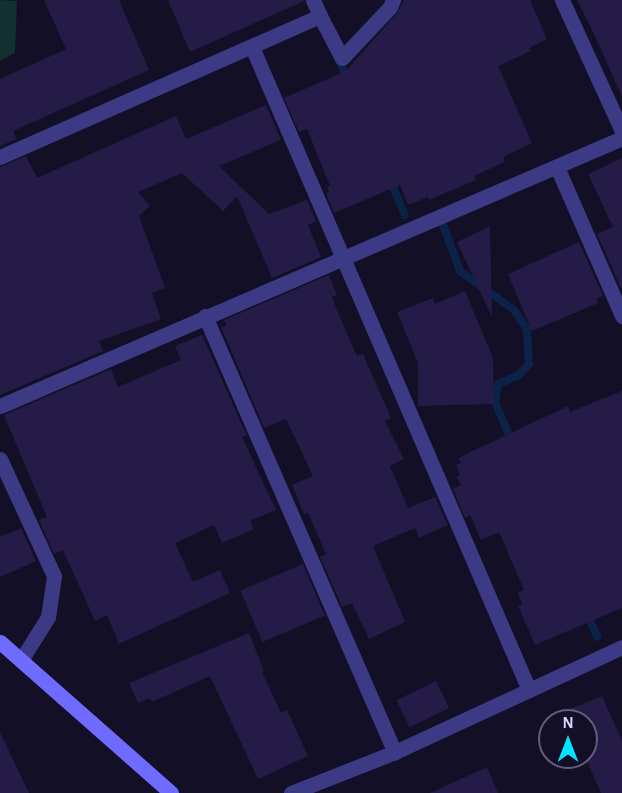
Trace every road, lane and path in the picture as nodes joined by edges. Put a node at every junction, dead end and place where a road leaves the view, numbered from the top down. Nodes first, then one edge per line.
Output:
1 (313, 0) edge
2 (393, 0) edge
3 (562, 0) edge
4 (320, 16) junction
5 (252, 47) junction
6 (622, 131) edge
7 (622, 138) edge
8 (0, 157) edge
9 (557, 167) junction
10 (344, 257) junction
11 (205, 316) junction
12 (622, 316) edge
13 (0, 406) edge
14 (0, 459) edge
15 (0, 642) edge
16 (622, 646) edge
17 (21, 660) junction
18 (529, 690) junction
19 (395, 752) junction
20 (171, 793) edge
21 (291, 793) edge

1 - 4 street
2 - 4 street
3 - 6 street
4 - 5 street
5 - 8 street
5 - 10 street
7 - 9 street
9 - 10 street
9 - 12 street
10 - 11 street
10 - 18 street
11 - 13 street
11 - 19 street
14 - 17 street
15 - 17 street
16 - 18 street
17 - 20 street
18 - 19 street
19 - 21 street

